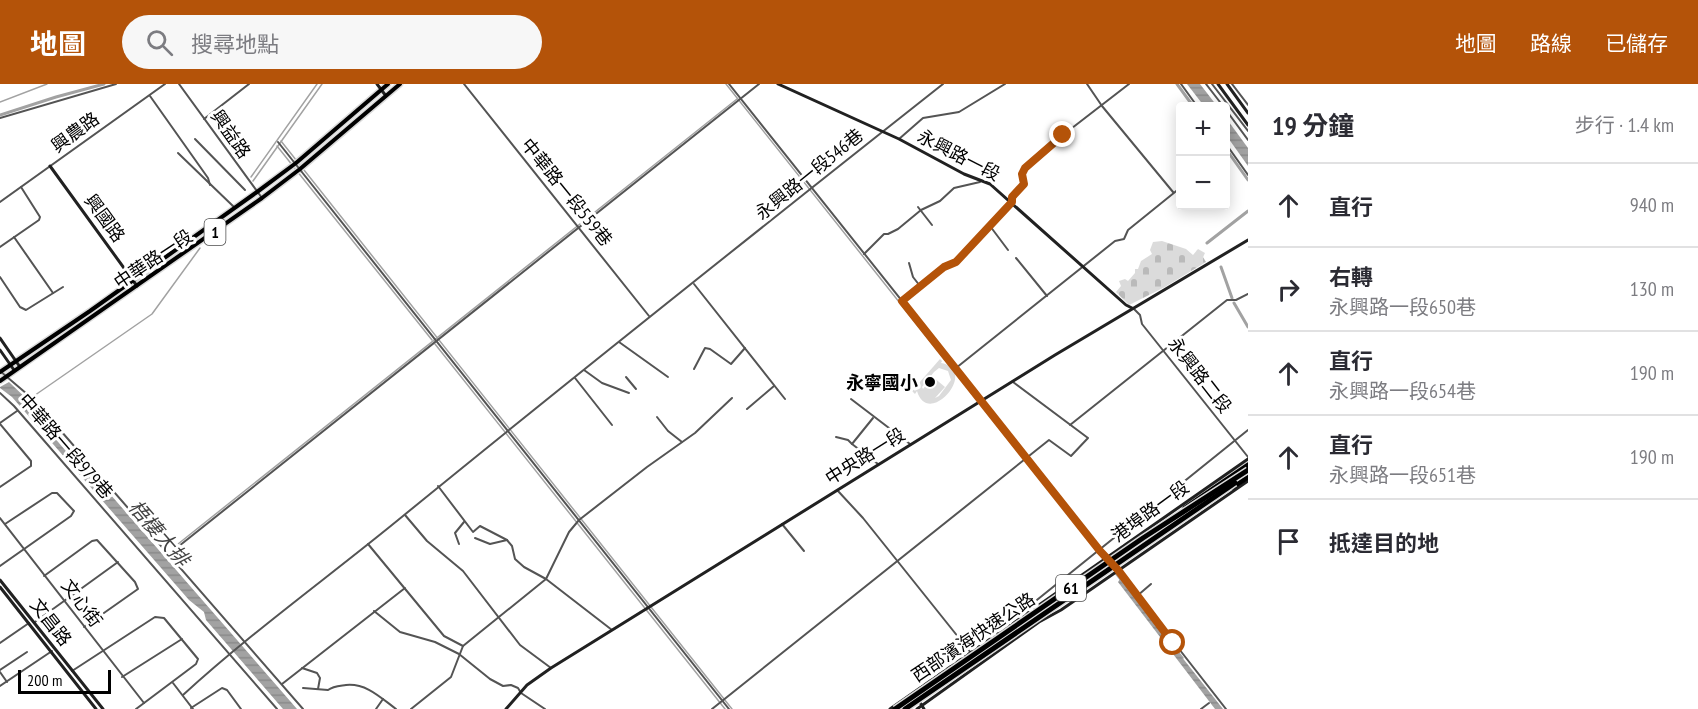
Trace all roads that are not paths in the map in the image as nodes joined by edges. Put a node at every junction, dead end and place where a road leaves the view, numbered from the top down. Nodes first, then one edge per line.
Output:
1 (116, 84) edge
2 (165, 84) edge
3 (179, 84) edge
4 (249, 84) edge
5 (377, 84) edge
6 (400, 84) edge
7 (464, 84) edge
8 (729, 84) edge
9 (759, 84) edge
10 (778, 84) edge
11 (943, 84) edge
12 (1005, 84) edge
13 (1087, 84) edge
14 (1129, 84) edge
15 (1181, 84) edge
16 (1206, 84) edge
17 (1212, 84) edge
18 (1218, 84) edge
19 (1227, 84) edge
20 (1232, 84) edge
21 (386, 85) edge
22 (381, 90) junction
23 (388, 94) junction
24 (149, 95) junction
25 (740, 99) junction
26 (1194, 102) edge
27 (1220, 102) edge
28 (1248, 105) edge
29 (1102, 106) junction
30 (1248, 113) edge
31 (1230, 116) edge
32 (0, 118) edge
33 (204, 118) junction
34 (1248, 125) edge
35 (1248, 131) edge
36 (882, 133) junction
37 (195, 139) dead end
38 (899, 140) junction
39 (1248, 140) edge
40 (278, 142) dead end
41 (1230, 150) edge
42 (178, 153) dead end
43 (296, 164) junction
44 (50, 166) junction
45 (300, 169) junction
46 (1248, 175) edge
47 (980, 182) junction
48 (210, 185) junction
49 (21, 187) junction
50 (812, 189) junction
51 (245, 190) dead end
52 (1176, 191) edge
53 (257, 192) junction
54 (1173, 193) junction
55 (262, 198) junction
56 (0, 202) edge
57 (1012, 202) junction
58 (918, 207) dead end
59 (235, 208) junction
60 (921, 210) junction
61 (932, 225) dead end
62 (990, 226) junction
63 (578, 228) junction
64 (14, 237) junction
65 (1248, 240) edge
66 (0, 247) edge
67 (1008, 250) dead end
68 (864, 254) junction
69 (1016, 258) dead end
70 (909, 263) dead end
71 (1083, 266) junction
72 (0, 277) edge
73 (133, 280) junction
74 (693, 284) junction
75 (137, 286) junction
76 (920, 286) junction
77 (63, 287) dead end
78 (53, 293) junction
79 (1248, 294) edge
80 (1047, 296) junction
81 (902, 301) junction
82 (1132, 308) junction
83 (650, 317) junction
84 (0, 338) edge
85 (436, 341) junction
86 (619, 342) junction
87 (745, 348) junction
88 (0, 350) edge
89 (1163, 350) junction
90 (16, 362) junction
91 (11, 365) junction
92 (20, 367) junction
93 (956, 368) junction
94 (694, 369) dead end
95 (584, 370) junction
96 (15, 371) junction
97 (0, 372) edge
98 (6, 377) junction
99 (574, 377) junction
100 (626, 377) dead end
101 (668, 377) dead end
102 (0, 381) edge
103 (1013, 382) junction
104 (774, 386) junction
105 (636, 389) dead end
106 (0, 393) edge
107 (629, 393) dead end
108 (732, 399) dead end
109 (785, 399) dead end
110 (851, 399) dead end
111 (982, 400) junction
112 (747, 409) dead end
113 (17, 411) junction
114 (657, 417) dead end
115 (873, 418) junction
116 (0, 423) edge
117 (612, 425) dead end
118 (1070, 425) junction
119 (508, 430) junction
120 (1248, 430) edge
121 (836, 437) dead end
122 (1234, 441) junction
123 (682, 442) junction
124 (852, 444) junction
125 (910, 444) junction
126 (1027, 458) junction
127 (1248, 458) edge
128 (878, 464) junction
129 (1248, 465) edge
130 (1248, 474) edge
131 (438, 486) junction
132 (0, 487) edge
133 (837, 490) junction
134 (405, 515) junction
135 (0, 518) edge
136 (579, 520) junction
137 (464, 522) junction
138 (4, 524) junction
139 (782, 524) junction
140 (475, 538) dead end
141 (1143, 538) junction
142 (507, 540) junction
143 (368, 544) junction
144 (459, 544) dead end
145 (24, 550) junction
146 (804, 551) dead end
147 (1100, 551) junction
148 (169, 554) junction
149 (1107, 558) junction
150 (898, 561) junction
151 (118, 562) junction
152 (1112, 564) junction
153 (0, 566) edge
154 (1118, 570) junction
155 (44, 576) junction
156 (546, 579) junction
157 (0, 580) edge
158 (1151, 584) dead end
159 (0, 587) edge
160 (405, 588) junction
161 (1137, 596) junction
162 (1062, 597) junction
163 (64, 601) junction
164 (648, 608) junction
165 (374, 611) junction
166 (1032, 611) junction
167 (499, 616) junction
168 (1017, 616) dead end
169 (34, 622) junction
170 (1039, 622) junction
171 (28, 623) junction
172 (84, 627) junction
173 (612, 630) junction
174 (182, 639) junction
175 (244, 641) junction
176 (0, 643) edge
177 (54, 646) junction
178 (463, 646) junction
179 (102, 651) junction
180 (27, 652) dead end
181 (52, 652) junction
182 (971, 653) junction
183 (228, 654) junction
184 (459, 654) junction
185 (302, 668) junction
186 (551, 668) junction
187 (0, 671) edge
188 (72, 671) junction
189 (122, 677) junction
190 (7, 681) junction
191 (172, 682) junction
192 (281, 685) junction
193 (0, 686) edge
194 (303, 688) dead end
195 (318, 689) junction
196 (521, 693) junction
197 (914, 693) junction
198 (183, 695) junction
199 (383, 699) junction
200 (723, 700) junction
201 (144, 703) junction
202 (1209, 704) dead end
203 (923, 707) edge
204 (192, 708) edge
205 (96, 709) edge
206 (103, 709) edge
207 (136, 709) edge
208 (241, 709) edge
209 (278, 709) edge
210 (303, 709) edge
211 (376, 709) edge
212 (396, 709) edge
213 (411, 709) edge
214 (506, 709) edge
215 (545, 709) edge
216 (712, 709) edge
217 (729, 709) edge
218 (890, 709) edge
219 (895, 709) edge
220 (905, 709) edge
221 (917, 709) edge
222 (1201, 709) edge
223 (1226, 709) edge

1 - 32 street
2 - 24 street, 興農路
3 - 33 street, 興益路
4 - 33 street
5 - 22 street
6 - 23 main road, 中華路一段 / 1
7 - 63 street, 中華路一段559巷
8 - 25 street
9 - 25 street
10 - 36 street, 永興路一段
11 - 36 street, 永興路一段546巷
12 - 38 street
13 - 29 street
14 - 29 street
15 - 26 street
16 - 27 street
17 - 35 street
18 - 34 street
19 - 30 street
20 - 28 street
21 - 22 main road, 中華路一段 / 1
21 - 23 street
22 - 23 street
22 - 43 main road, 中華路一段 / 1
23 - 45 main road, 中華路一段 / 1
24 - 44 street, 興農路
24 - 48 street
25 - 50 street
25 - 63 street
29 - 54 street
29 - 57 street
31 - 39 street
33 - 53 street, 興益路
36 - 38 street, 永興路一段
36 - 50 street, 永興路一段546巷
37 - 51 street
38 - 47 street, 永興路一段
40 - 43 street
41 - 46 street
42 - 48 street
43 - 45 street
43 - 53 main road, 中華路一段 / 1
44 - 49 street, 興農路
44 - 73 street, 興國路
45 - 55 main road, 中華路一段 / 1
45 - 85 street
47 - 57 street, 永興路一段
47 - 60 street
48 - 59 street
49 - 56 street, 興農路
49 - 64 street
50 - 68 street
50 - 74 street, 永興路一段546巷
52 - 54 street
53 - 55 street, 興益路
53 - 59 main road, 中華路一段 / 1
54 - 71 street
55 - 75 main road, 中華路一段 / 1
57 - 62 street
57 - 71 street, 永興路一段
58 - 60 street
59 - 73 main road, 中華路一段 / 1
60 - 61 street
60 - 68 street
62 - 67 street
62 - 76 street
63 - 83 street, 中華路一段559巷
63 - 85 street
64 - 66 street
64 - 78 street
65 - 82 street, 中央路一段
68 - 81 street
69 - 80 street
70 - 76 street
71 - 80 street
71 - 82 street, 永興路一段
72 - 78 street
73 - 75 street, 興國路
73 - 90 main road, 中華路一段 / 1
74 - 83 street, 永興路一段546巷
74 - 87 street
75 - 92 main road, 中華路一段 / 1
76 - 81 street
77 - 78 street
79 - 89 street
80 - 93 street
81 - 93 street
82 - 89 street, 永興路二段
82 - 103 street, 中央路一段
83 - 86 street, 永興路一段546巷
84 - 90 street
85 - 119 street
85 - 148 street
86 - 95 street, 永興路一段546巷
86 - 101 street
87 - 94 street
87 - 104 street
88 - 91 street
89 - 118 street
89 - 122 street, 永興路二段
90 - 91 main road, 中華路一段 / 1
90 - 92 street
91 - 96 street
91 - 97 main road, 中華路一段 / 1
92 - 96 main road, 中華路一段 / 1
93 - 111 street
95 - 99 street, 永興路一段546巷
95 - 107 street
96 - 98 main road, 中華路一段 / 1
97 - 98 street
98 - 102 main road, 中華路一段 / 1
98 - 148 street
99 - 117 street
99 - 119 street, 永興路一段546巷
100 - 105 street
103 - 111 street, 中央路一段
103 - 118 street
104 - 109 street
104 - 112 street
106 - 113 street, 中華路一段979巷
108 - 123 street
110 - 115 street
111 - 125 street, 中央路一段
111 - 126 street
113 - 116 street
113 - 183 street, 中華路一段979巷
114 - 123 street
115 - 124 street
115 - 125 street
116 - 132 street
118 - 126 street
119 - 131 street, 永興路一段546巷
119 - 136 street
120 - 122 street
121 - 124 street
122 - 127 street, 永興路二段
122 - 147 street
123 - 136 street
124 - 128 street
125 - 128 street, 中央路一段
126 - 147 street
126 - 150 street
127 - 149 street, 港埠路一段
128 - 133 street, 中央路一段
129 - 141 highway, bridge
130 - 141 highway, 西部濱海快速公路 / 61, bridge
130 - 152 street, 港埠路一段
130 - 154 street, 港埠路一段
130 - 220 highway, 西部濱海快速公路 / 61, bridge
131 - 134 street, 永興路一段546巷
131 - 137 street
133 - 139 street, 中央路一段
133 - 150 street
134 - 143 street, 永興路一段546巷
134 - 167 street
135 - 138 street, 文心街
136 - 156 street
136 - 164 street
137 - 142 street
137 - 144 street
138 - 145 street, 文心街
138 - 145 street
139 - 146 street
139 - 164 street, 中央路一段
140 - 142 street
141 - 219 highway, 西部濱海快速公路 / 61, bridge
142 - 156 street
143 - 160 street
143 - 175 street, 永興路一段546巷
145 - 153 street
145 - 155 street, 文心街
147 - 149 street
147 - 168 street
148 - 175 street
149 - 152 street
149 - 166 street, 港埠路一段
150 - 182 street
150 - 200 street
151 - 155 street
151 - 163 street
151 - 172 street
152 - 154 street
152 - 162 street, 港埠路一段
154 - 161 street
154 - 170 street, 港埠路一段
155 - 163 street, 文心街
156 - 167 street
156 - 173 street
157 - 169 street, 文昌路
158 - 161 street
159 - 171 street, 文昌路
160 - 165 street
160 - 178 street
161 - 223 street
162 - 166 street
162 - 170 street
163 - 169 street
163 - 172 street, 文心街
164 - 173 street, 中央路一段
164 - 200 street
165 - 184 street
165 - 185 street
166 - 182 street, 港埠路一段
167 - 178 street
167 - 186 street
169 - 171 street
169 - 177 street, 文昌路
170 - 203 street, 港埠路一段
171 - 176 street
171 - 181 street, 文昌路
172 - 179 street, 文心街
173 - 186 street, 中央路一段
174 - 179 street
174 - 189 street
174 - 191 street
175 - 183 street, 永興路一段546巷
175 - 192 street
177 - 181 street
177 - 188 street, 文昌路
178 - 184 street
179 - 188 street
179 - 189 street, 文心街
180 - 187 street
181 - 190 street
181 - 205 street, 文昌路
182 - 197 street, 港埠路一段
183 - 198 street, 永興路一段546巷
183 - 209 street
184 - 196 street
184 - 213 street
185 - 192 street
185 - 195 street
186 - 196 street, 中央路一段
187 - 190 street
188 - 206 street, 文昌路
189 - 201 street, 文心街
190 - 193 street
191 - 198 street
191 - 201 street
192 - 210 street
194 - 195 street
195 - 199 street
196 - 214 street, 中央路一段
196 - 215 street
197 - 203 street
197 - 218 street, 港埠路一段
198 - 204 street
199 - 211 street
199 - 212 street
200 - 216 street
200 - 217 street
201 - 207 street
202 - 222 street
203 - 221 street, 港埠路一段
204 - 208 street

